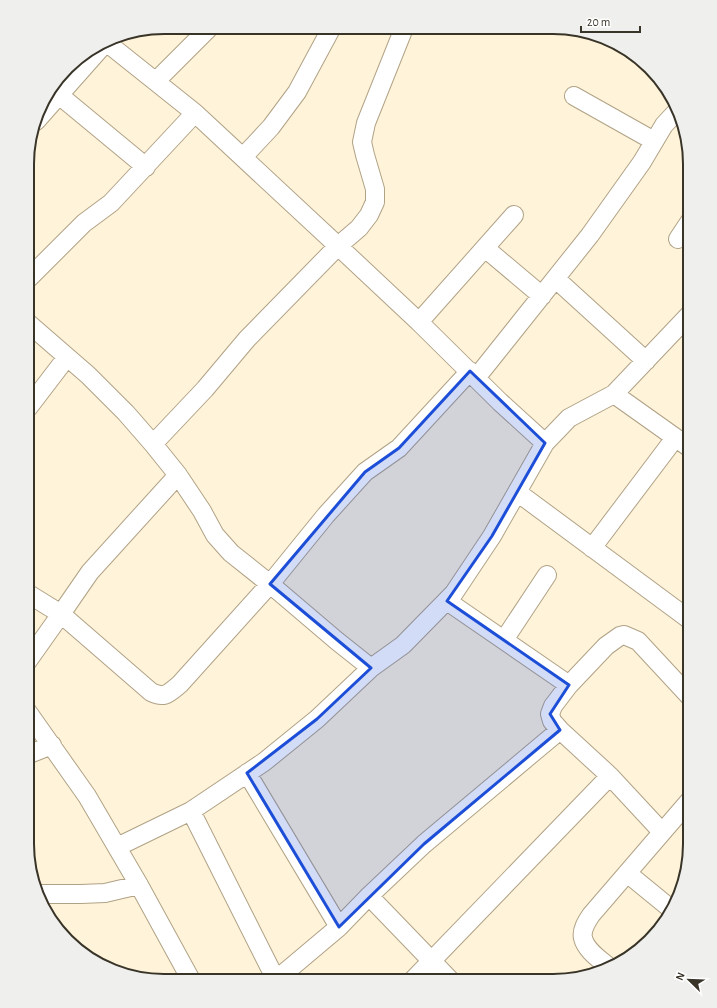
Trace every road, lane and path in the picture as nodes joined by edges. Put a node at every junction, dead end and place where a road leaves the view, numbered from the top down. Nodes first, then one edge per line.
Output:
1 (203, 34) edge
2 (329, 34) edge
3 (402, 34) edge
4 (110, 45) edge
5 (97, 53) edge
6 (156, 81) junction
7 (60, 95) junction
8 (574, 96) dead end
9 (45, 111) edge
10 (195, 113) junction
11 (673, 115) edge
12 (654, 141) junction
13 (243, 157) junction
14 (146, 167) junction
15 (514, 215) dead end
16 (683, 232) edge
17 (678, 239) dead end
18 (338, 246) junction
19 (485, 248) junction
20 (34, 273) edge
21 (556, 279) junction
22 (542, 296) junction
23 (683, 321) edge
24 (419, 322) junction
25 (34, 328) edge
26 (67, 357) junction
27 (646, 361) junction
28 (473, 374) junction
29 (614, 394) junction
30 (34, 400) edge
31 (675, 438) junction
32 (545, 443) junction
33 (683, 443) edge
34 (153, 444) junction
35 (178, 475) junction
36 (517, 492) junction
37 (592, 548) junction
38 (547, 575) dead end
39 (270, 584) junction
40 (34, 597) edge
41 (446, 601) junction
42 (61, 614) junction
43 (683, 615) edge
44 (504, 640) junction
45 (34, 652) edge
46 (371, 668) junction
47 (569, 685) junction
48 (683, 689) edge
49 (34, 721) edge
50 (560, 730) junction
51 (52, 745) junction
52 (34, 752) edge
53 (247, 773) junction
54 (610, 776) junction
55 (683, 808) edge
56 (191, 811) junction
57 (662, 832) junction
58 (117, 847) junction
59 (627, 873) junction
60 (139, 885) junction
61 (44, 894) edge
62 (369, 896) junction
63 (667, 906) edge
64 (339, 927) junction
65 (432, 961) junction
66 (605, 963) edge
67 (188, 974) edge
68 (273, 974) edge
69 (283, 974) edge
70 (419, 974) edge
71 (444, 974) edge

1 - 6 street
2 - 13 street
3 - 18 street
4 - 6 street
5 - 7 street
6 - 10 street
7 - 9 street
7 - 14 street
8 - 12 street
10 - 13 street
10 - 14 street
11 - 12 street
12 - 21 street
13 - 18 street
14 - 20 street
15 - 19 street
16 - 17 street
18 - 24 street
18 - 34 street
19 - 22 street
19 - 24 street
21 - 22 street
21 - 27 street
22 - 28 street
23 - 27 street
24 - 28 street
25 - 26 street
26 - 30 street
26 - 34 street
27 - 29 street
28 - 32 street
28 - 39 street
29 - 31 street
29 - 32 street
31 - 33 street
31 - 37 street
32 - 36 street
34 - 35 street
35 - 39 street
35 - 42 street
36 - 37 street
36 - 41 street
37 - 43 street
38 - 44 street
39 - 42 street
39 - 46 street
40 - 42 street
41 - 44 street
41 - 46 street
42 - 45 street
44 - 47 street
46 - 53 street
47 - 48 street
47 - 50 street
49 - 51 street
50 - 54 street
50 - 62 street
51 - 52 street
51 - 58 street
53 - 56 street
53 - 64 street
54 - 57 street
54 - 65 street
55 - 57 street
56 - 58 street
56 - 68 street
57 - 59 street
58 - 60 street
59 - 63 street
59 - 66 street
60 - 61 street
60 - 67 street
62 - 64 street
62 - 65 street
64 - 69 street
65 - 70 street
65 - 71 street

